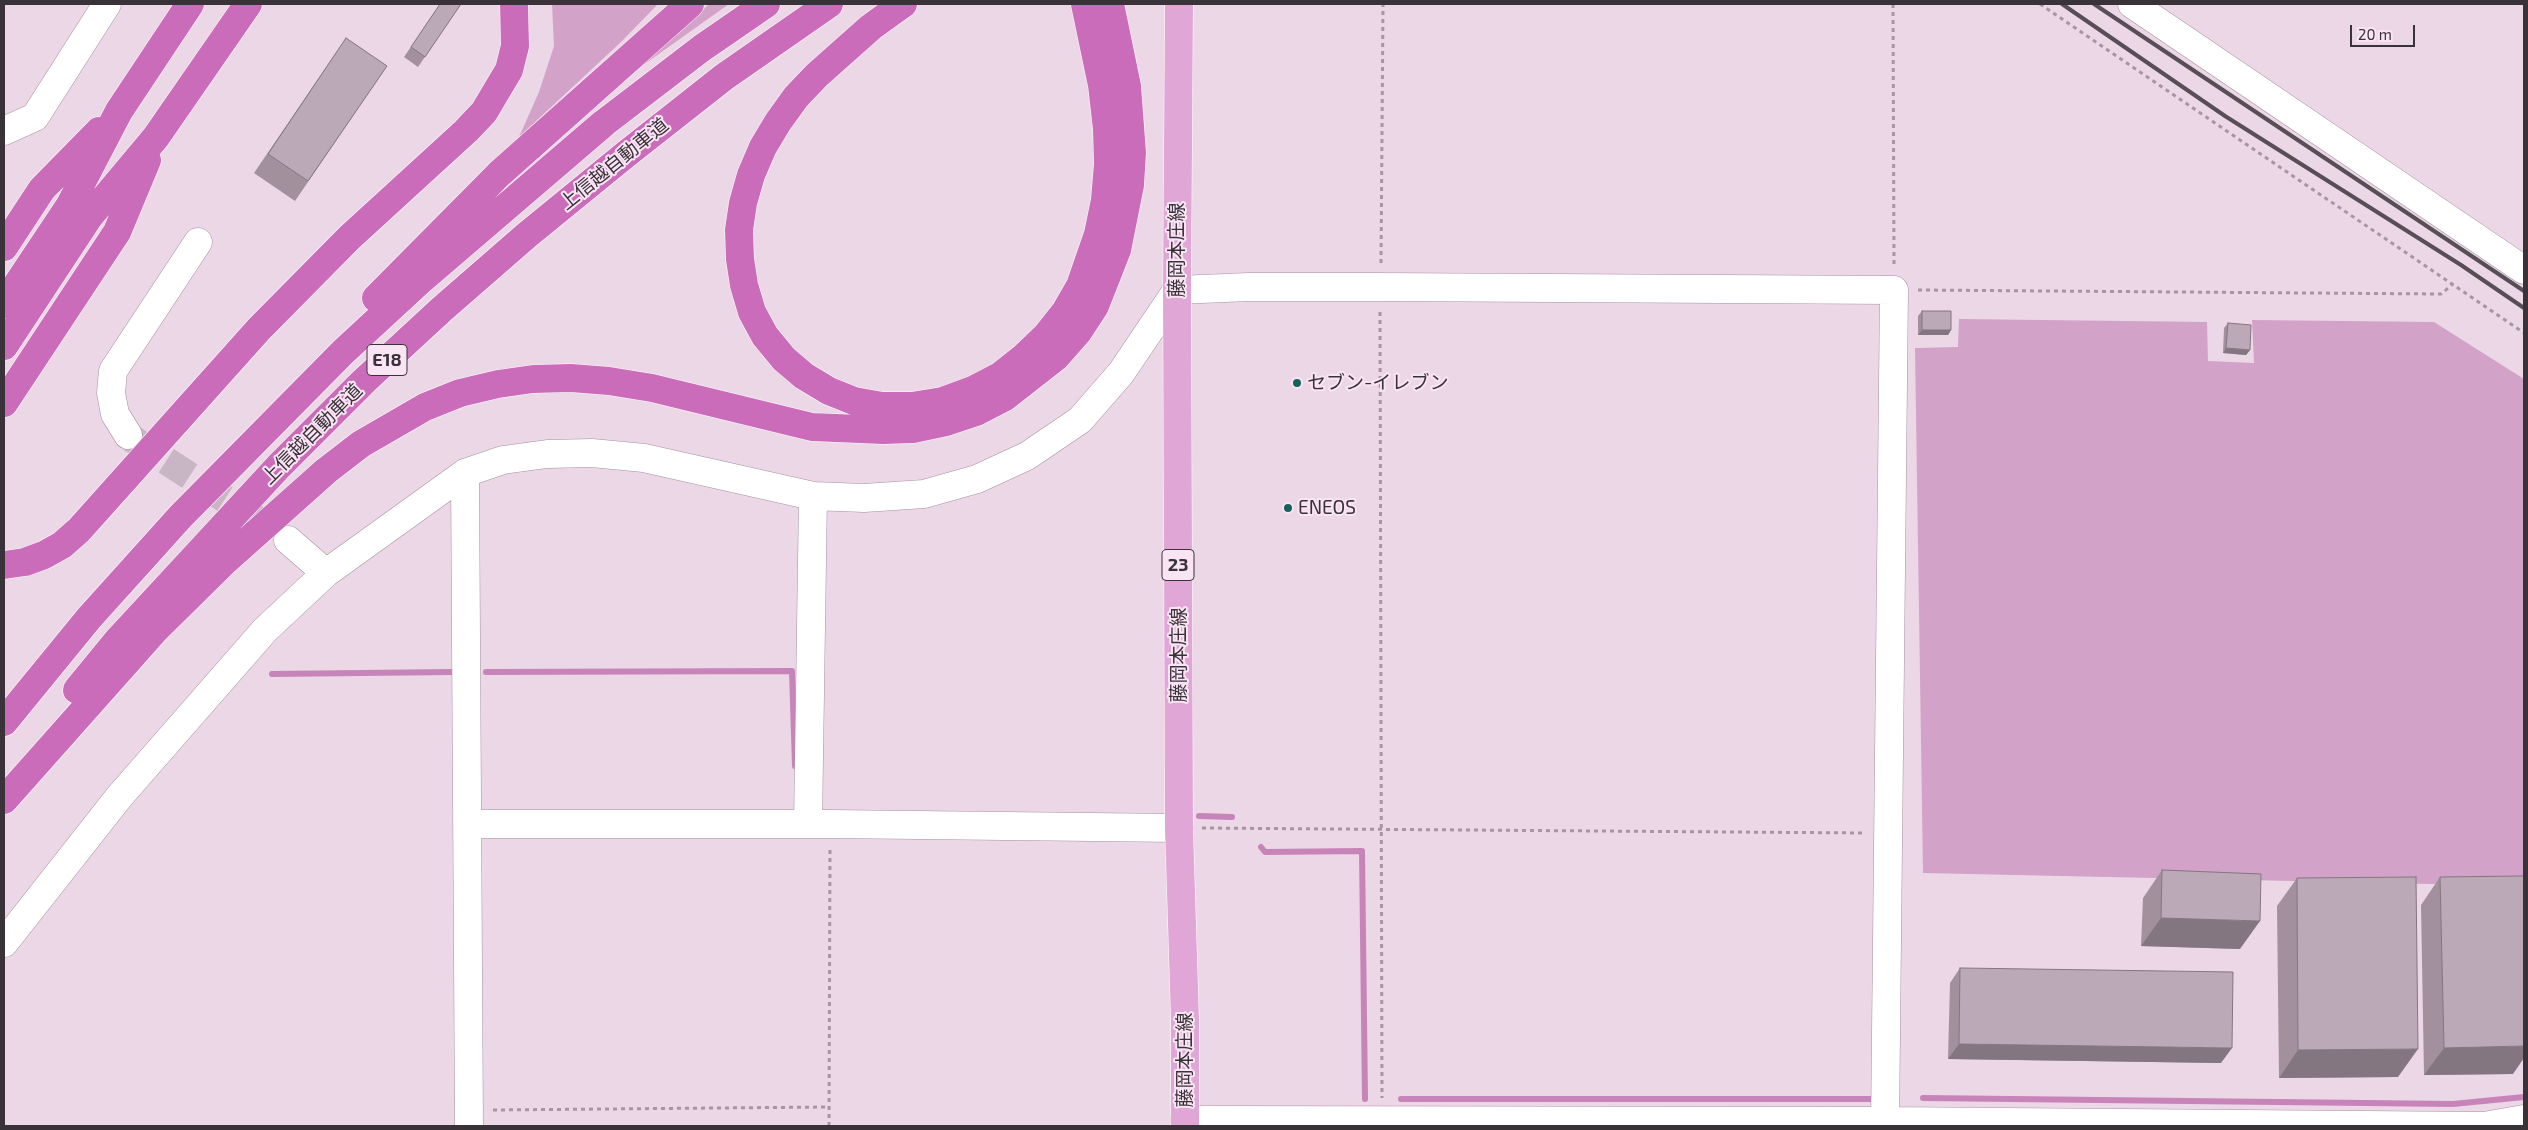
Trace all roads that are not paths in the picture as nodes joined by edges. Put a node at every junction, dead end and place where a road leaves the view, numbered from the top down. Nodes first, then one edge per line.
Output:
1 (107, 4) edge
2 (190, 4) edge
3 (248, 4) edge
4 (514, 4) edge
5 (690, 4) edge
6 (766, 4) edge
7 (829, 4) edge
8 (903, 4) edge
9 (1084, 4) edge
10 (1110, 4) edge
11 (1179, 4) edge
12 (2132, 4) edge
13 (118, 111) junction
14 (4, 131) edge
15 (156, 137) junction
16 (198, 242) dead end
17 (4, 247) edge
18 (2524, 270) edge
19 (1177, 290) junction
20 (4, 304) edge
21 (4, 346) edge
22 (4, 403) edge
23 (128, 436) tunnel mouth
24 (465, 473) junction
25 (813, 496) junction
26 (180, 517) junction
27 (288, 540) dead end
28 (4, 565) edge
29 (326, 573) junction
30 (4, 722) edge
31 (4, 779) edge
32 (4, 800) edge
33 (468, 824) junction
34 (819, 824) junction
35 (1179, 828) junction
36 (4, 943) edge
37 (469, 1118) edge
38 (2524, 1119) edge
39 (1186, 1123) edge
40 (1512, 1123) edge
41 (1885, 1123) edge
42 (2006, 1124) edge

1 - 14 street
2 - 13 highway
3 - 15 highway
4 - 28 highway
5 - 26 highway
6 - 26 highway, 上信越自動車道 / E18
7 - 31 highway, 上信越自動車道 / E18
8 - 9 highway
10 - 32 highway
11 - 19 main road, 藤岡本庄線 / 23
12 - 18 street
13 - 17 highway
13 - 20 highway
15 - 21 highway
15 - 22 highway
16 - 23 street
19 - 25 street
19 - 35 main road, 藤岡本庄線 / 23
19 - 41 street
24 - 25 street
24 - 29 street
24 - 33 street
25 - 34 street
26 - 30 highway, 上信越自動車道 / E18
27 - 29 street
29 - 36 street
33 - 34 street
33 - 37 street
34 - 35 street
35 - 39 main road, 藤岡本庄線 / 23
38 - 42 street
39 - 40 street
40 - 41 street
41 - 42 street

